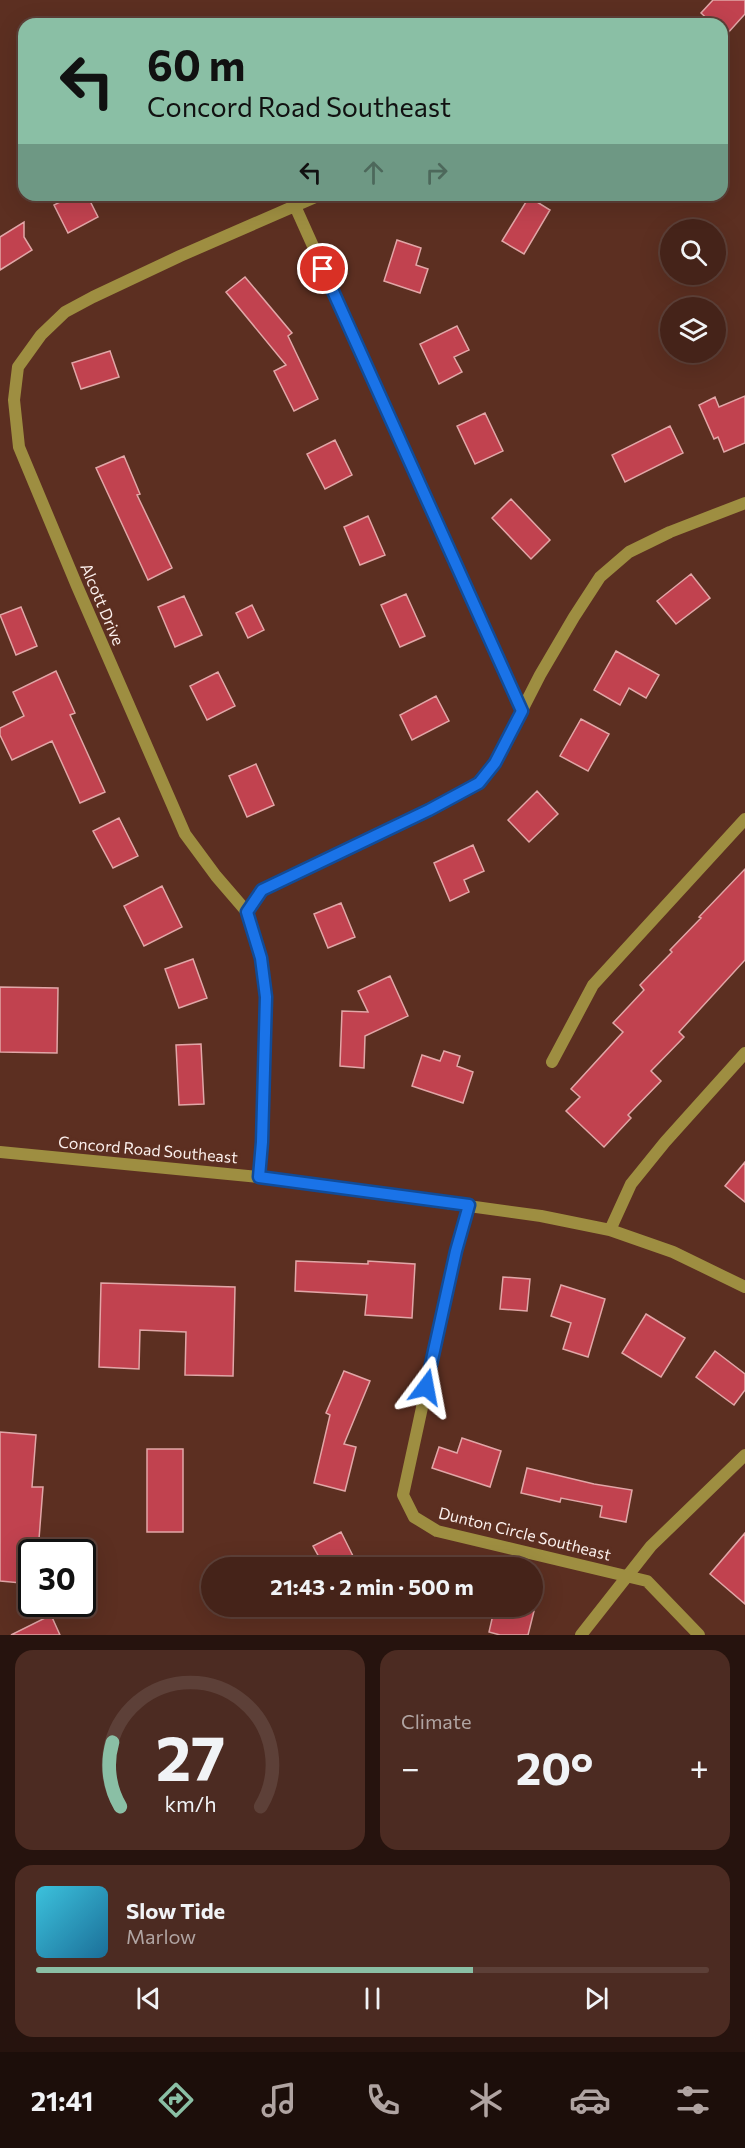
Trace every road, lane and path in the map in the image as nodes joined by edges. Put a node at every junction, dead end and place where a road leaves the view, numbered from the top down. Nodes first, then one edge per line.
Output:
1 (306, 201) edge
2 (295, 206) junction
3 (745, 503) edge
4 (522, 711) junction
5 (745, 819) edge
6 (247, 912) junction
7 (745, 1053) edge
8 (552, 1062) dead end
9 (0, 1152) edge
10 (259, 1177) junction
11 (469, 1205) junction
12 (610, 1230) junction
13 (745, 1287) edge
14 (745, 1455) edge
15 (627, 1576) junction
16 (581, 1635) edge
17 (699, 1635) edge

1 - 2 street, Alcott Drive
2 - 4 street
2 - 6 street, Alcott Drive
3 - 4 street
4 - 6 street
5 - 8 street
6 - 10 street, Alcott Drive
7 - 12 street
9 - 10 street, Concord Road Southeast
10 - 11 street, Concord Road Southeast
11 - 12 street, Concord Road Southeast
11 - 15 street, Dunton Circle Southeast
12 - 13 street, Concord Road Southeast
14 - 15 street
15 - 16 street
15 - 17 street, Dunton Circle Southeast

